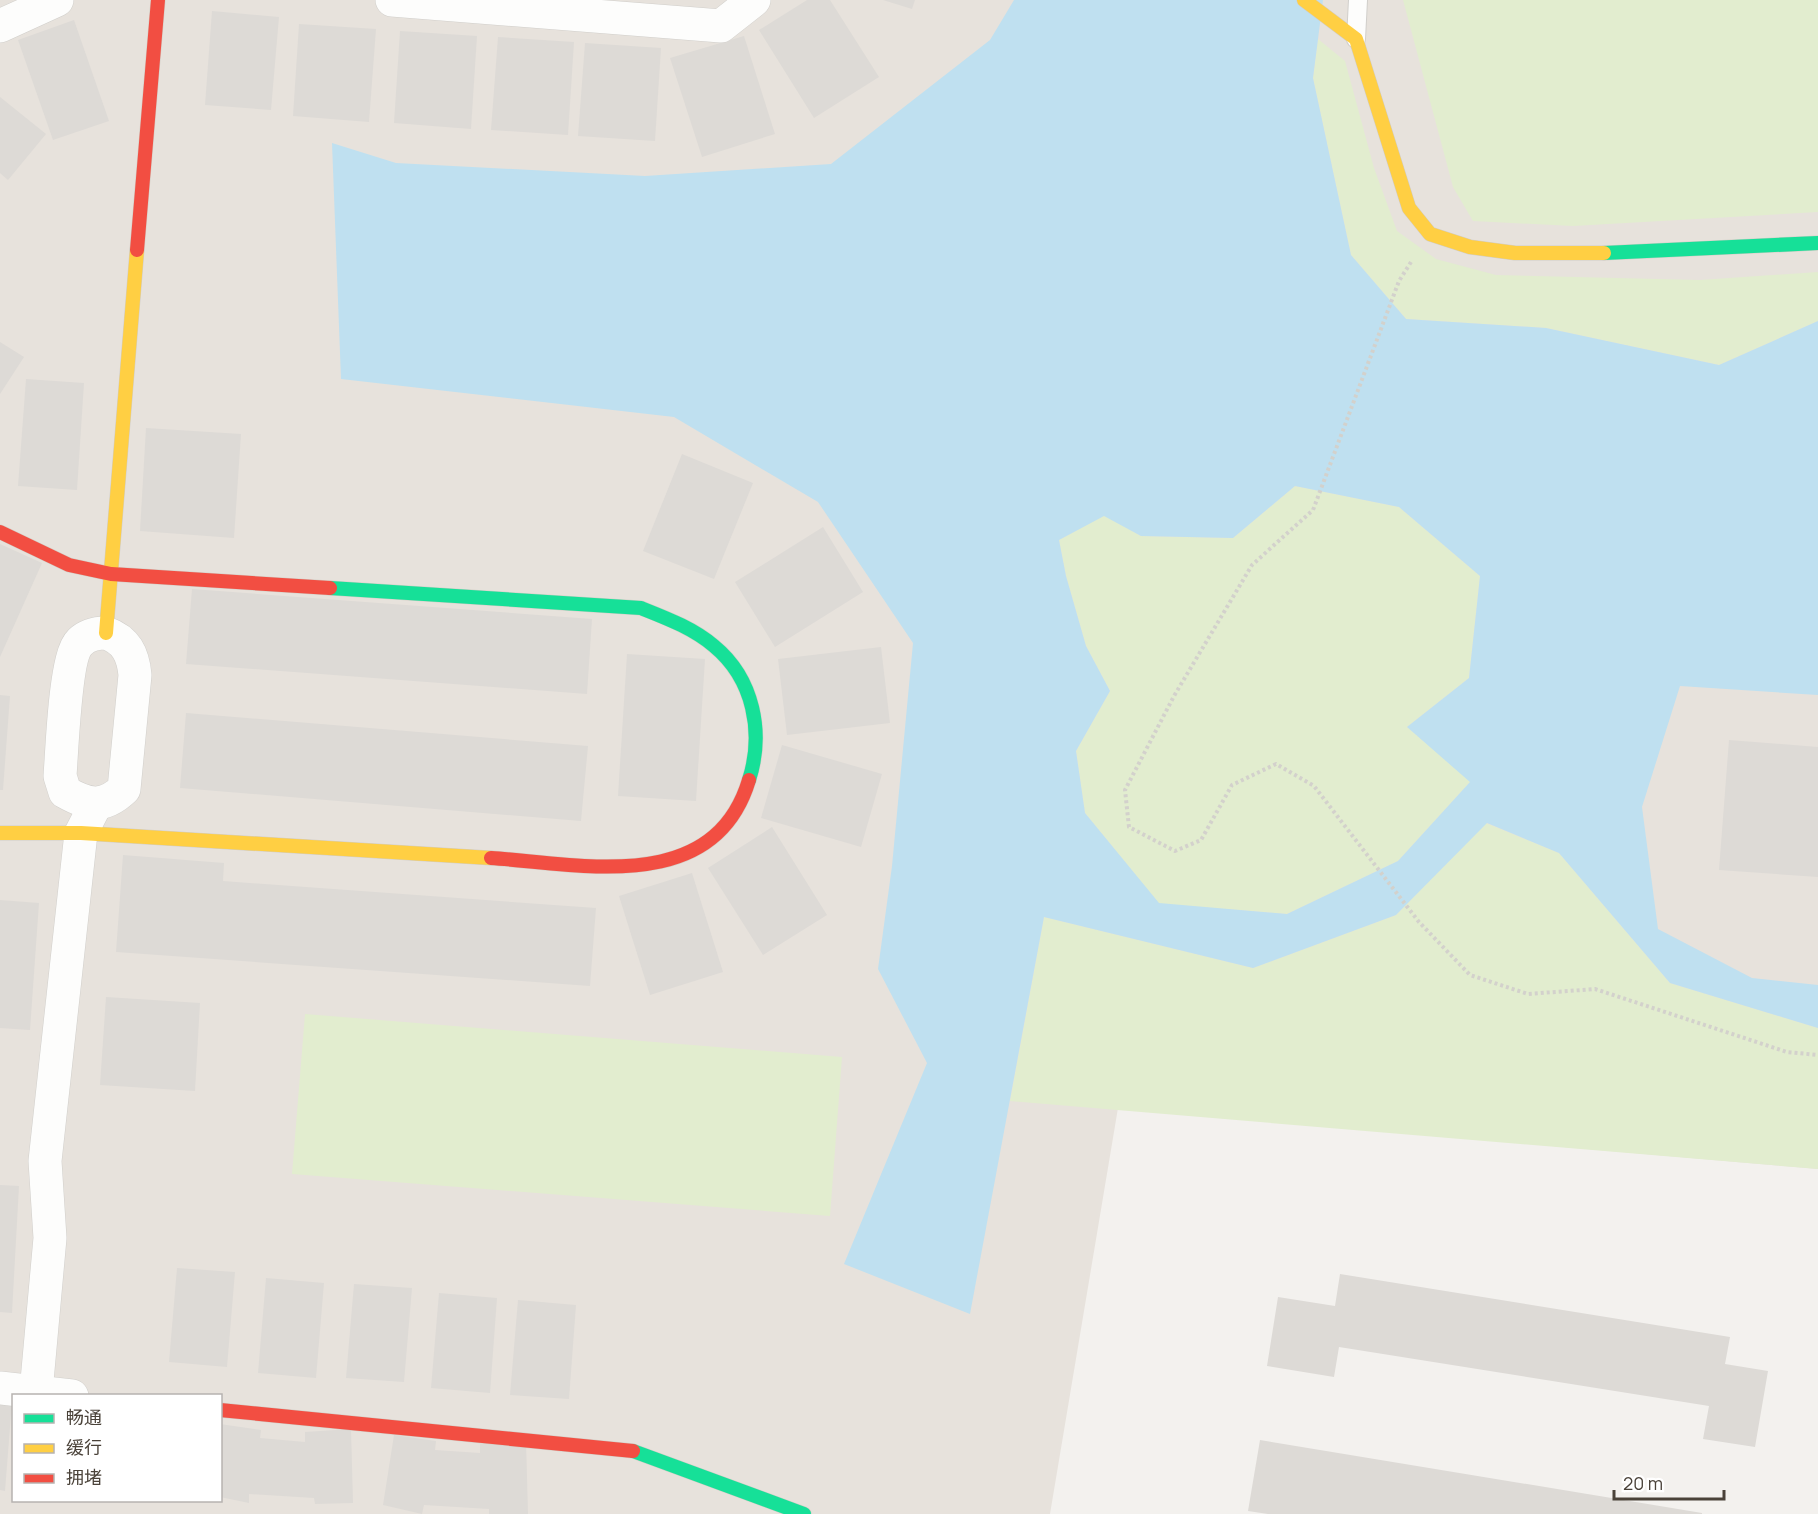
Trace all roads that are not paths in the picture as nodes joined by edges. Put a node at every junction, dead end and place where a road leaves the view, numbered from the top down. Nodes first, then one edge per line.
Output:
1 (57, 0) edge
2 (158, 0) edge
3 (392, 0) edge
4 (754, 0) edge
5 (1304, 0) edge
6 (1358, 0) edge
7 (0, 26) edge
8 (1356, 39) junction
9 (1818, 243) edge
10 (0, 532) edge
11 (111, 574) junction
12 (106, 633) junction
13 (96, 804) junction
14 (0, 833) edge
15 (81, 833) junction
16 (0, 1388) edge
17 (36, 1392) junction
18 (60, 1394) edge
19 (222, 1410) edge
20 (804, 1514) edge

1 - 7 street
2 - 11 street
3 - 4 street
5 - 8 street
6 - 8 lane
8 - 9 street
10 - 11 street
11 - 12 street
11 - 15 street
12 - 13 street
12 - 13 street
13 - 15 street
14 - 15 street
15 - 17 street
16 - 17 street
17 - 18 street
19 - 20 street

